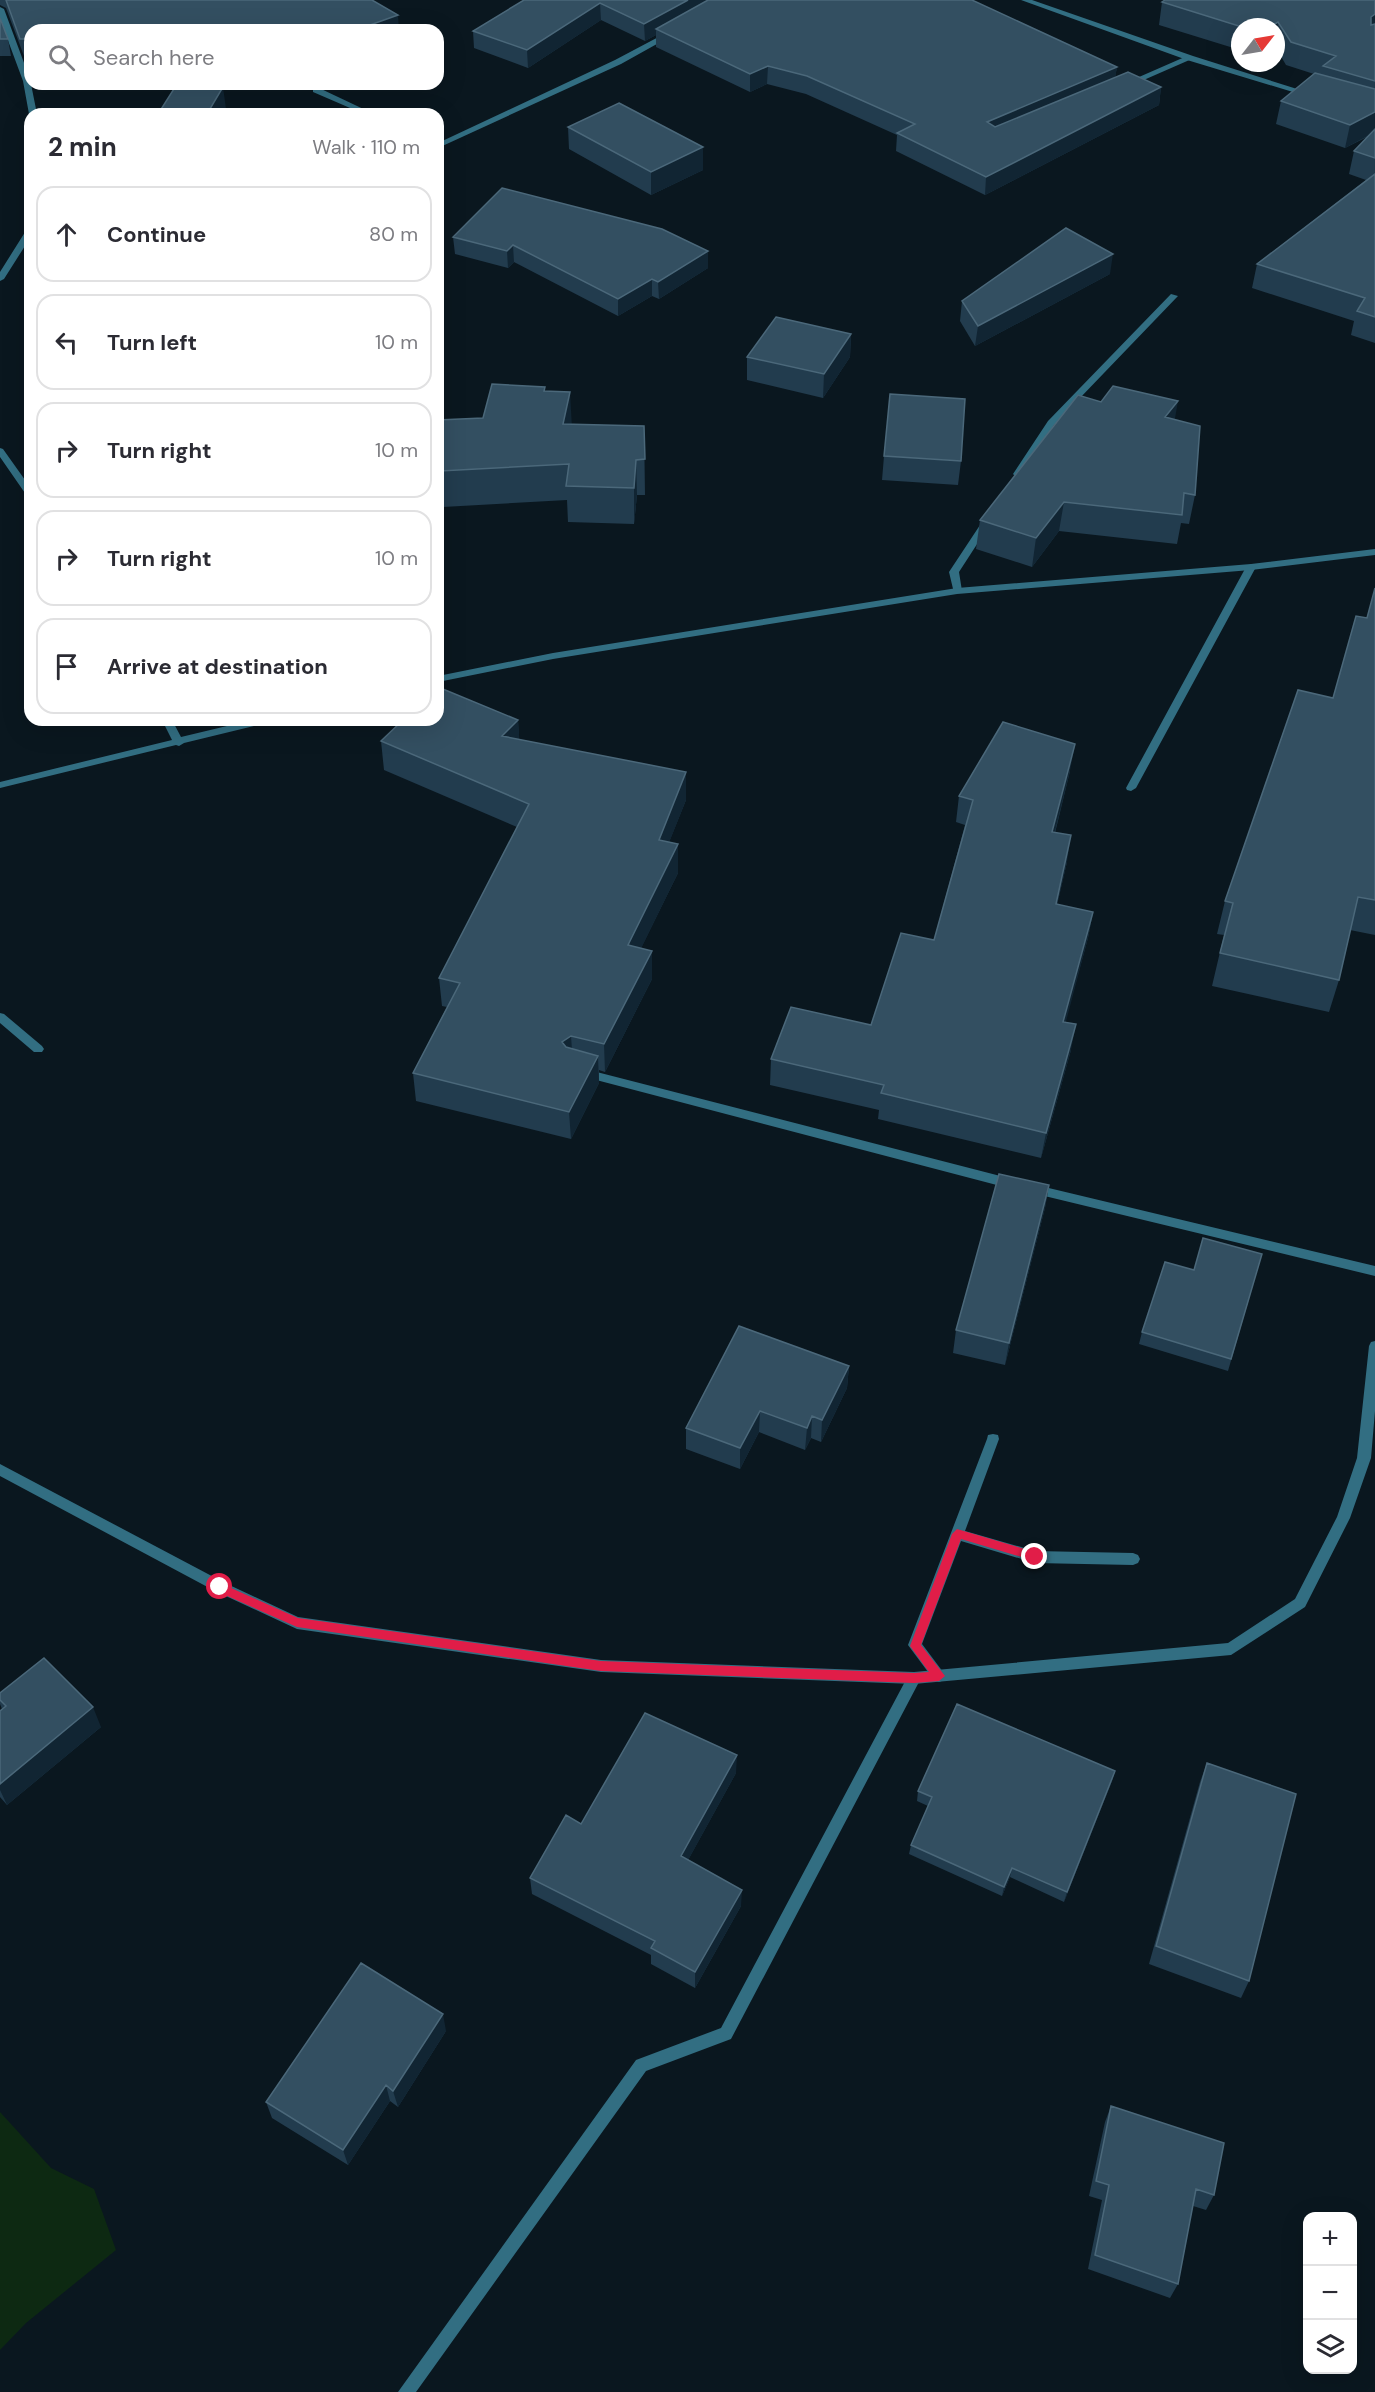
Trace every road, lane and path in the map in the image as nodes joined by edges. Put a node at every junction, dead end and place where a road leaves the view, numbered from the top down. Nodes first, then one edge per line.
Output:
1 (1025, 0) edge
2 (0, 9) edge
3 (674, 33) edge
4 (1190, 58) junction
5 (24, 73) edge
6 (1116, 88) edge
7 (29, 90) edge
8 (316, 90) dead end
9 (1323, 98) edge
10 (32, 108) edge
11 (356, 108) edge
12 (444, 142) edge
13 (24, 241) edge
14 (0, 279) edge
15 (1174, 296) dead end
16 (0, 451) edge
17 (1012, 482) edge
18 (24, 485) edge
19 (993, 512) edge
20 (1375, 552) edge
21 (1251, 567) junction
22 (957, 591) junction
23 (444, 678) edge
24 (170, 726) edge
25 (243, 726) edge
26 (179, 743) junction
27 (0, 785) edge
28 (1131, 788) dead end
29 (0, 1017) edge
30 (38, 1049) dead end
31 (572, 1070) edge
32 (1375, 1271) edge
33 (1375, 1346) edge
34 (993, 1439) dead end
35 (0, 1470) edge
36 (957, 1534) junction
37 (1133, 1559) dead end
38 (939, 1676) junction
39 (914, 1678) junction
40 (406, 2392) edge

1 - 4 street
2 - 5 street
3 - 12 street
4 - 6 street
4 - 9 street
7 - 10 street
8 - 11 street
13 - 14 street
15 - 17 street
16 - 18 street
19 - 22 street
20 - 21 street
21 - 22 street
21 - 28 street
22 - 23 street
24 - 26 street
25 - 26 street
26 - 27 street
29 - 30 street
31 - 32 street
33 - 38 street
34 - 36 street
35 - 39 street
36 - 37 street
36 - 38 street
38 - 39 street
39 - 40 street

